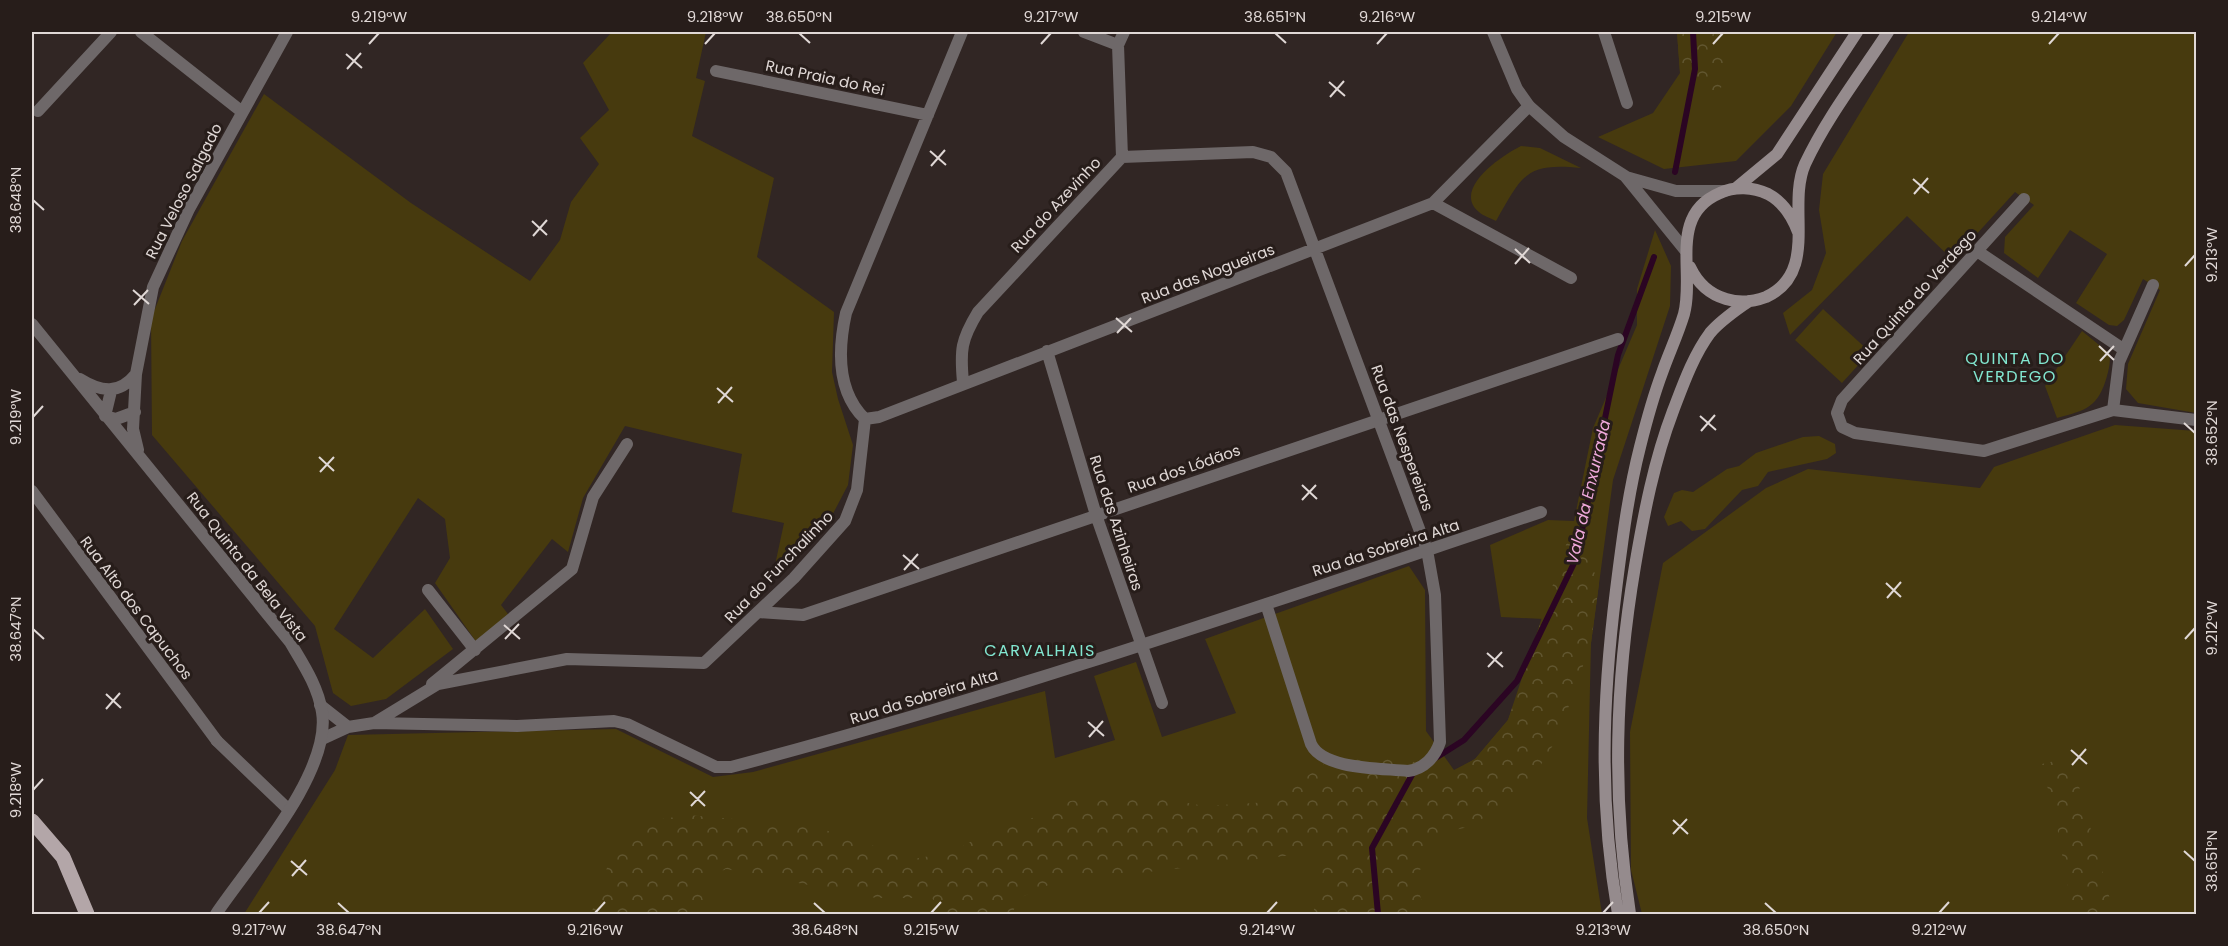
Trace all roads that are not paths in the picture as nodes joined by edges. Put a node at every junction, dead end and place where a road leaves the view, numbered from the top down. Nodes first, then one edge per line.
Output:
1 (111, 32) edge
2 (141, 32) edge
3 (287, 32) edge
4 (962, 32) edge
5 (1084, 32) edge
6 (1124, 32) edge
7 (1493, 32) edge
8 (1604, 32) edge
9 (1857, 32) edge
10 (1888, 32) edge
11 (1118, 45) junction
12 (716, 71) dead end
13 (1627, 103) dead end
14 (1529, 105) junction
15 (38, 111) dead end
16 (241, 111) junction
17 (928, 116) junction
18 (1122, 157) junction
19 (1625, 176) junction
20 (1731, 189) junction
21 (2024, 199) dead end
22 (1433, 203) junction
23 (1798, 232) junction
24 (1317, 248) junction
25 (1977, 251) junction
26 (1686, 255) junction
27 (1572, 278) dead end
28 (2153, 285) dead end
29 (1749, 302) junction
30 (32, 324) edge
31 (1618, 339) dead end
32 (2123, 349) junction
33 (1047, 351) junction
34 (71, 373) junction
35 (136, 374) junction
36 (963, 382) junction
37 (111, 391) junction
38 (2113, 410) junction
39 (135, 412) junction
40 (105, 416) junction
41 (865, 419) junction
42 (1378, 419) junction
43 (2196, 420) edge
44 (627, 444) dead end
45 (141, 459) junction
46 (32, 491) edge
47 (1541, 512) dead end
48 (1096, 515) junction
49 (1427, 550) junction
50 (428, 590) dead end
51 (1266, 604) junction
52 (758, 612) junction
53 (1142, 645) junction
54 (475, 650) junction
55 (427, 688) junction
56 (1162, 703) dead end
57 (320, 705) junction
58 (374, 723) junction
59 (348, 727) junction
60 (322, 739) junction
61 (289, 810) junction
62 (32, 821) edge
63 (87, 915) edge
64 (216, 915) edge
65 (1618, 915) edge
66 (1630, 915) edge

1 - 15 street
2 - 16 street
3 - 16 street, Rua Veloso Salgado
4 - 17 street
5 - 11 street
6 - 11 street, Rua do Azevinho
7 - 14 street
8 - 13 street
9 - 20 main road
10 - 23 main road
11 - 18 street, Rua do Azevinho
12 - 17 street, Rua Praia do Rei
14 - 19 street
14 - 22 street, Rua das Nogueiras
16 - 35 street, Rua Veloso Salgado
17 - 41 street
18 - 24 street, Rua das Nespereiras
18 - 36 street, Rua do Azevinho
19 - 20 street
19 - 26 street
20 - 23 main road
20 - 26 main road
21 - 25 street, Rua Quinta do Verdego
22 - 24 street, Rua das Nogueiras
22 - 27 street
23 - 29 main road
24 - 33 street, Rua das Nogueiras
24 - 42 street, Rua das Nespereiras
25 - 32 street
25 - 38 street, Rua Quinta do Verdego
26 - 29 main road
26 - 65 main road
28 - 32 street
29 - 66 main road
30 - 34 street, Rua Quinta da Bela Vista
31 - 42 street, Rua dos Lódãos
32 - 38 street
33 - 36 street, Rua das Nogueiras
33 - 48 street, Rua das Azinheiras
34 - 37 street
34 - 40 street, Rua Quinta da Bela Vista
35 - 37 street
35 - 39 street, Rua Veloso Salgado
36 - 41 street, Rua das Nogueiras
37 - 40 street
38 - 43 street
39 - 40 street
39 - 45 street, Rua Veloso Salgado
40 - 45 street, Rua Quinta da Bela Vista
41 - 52 street, Rua do Funchalinho
42 - 48 street, Rua dos Lódãos
42 - 49 street, Rua das Nespereiras
44 - 54 street
45 - 57 street, Rua Quinta da Bela Vista
46 - 61 street, Rua Alto dos Capuchos
47 - 49 street, Rua da Sobreira Alta
48 - 52 street, Rua dos Lódãos
48 - 53 street, Rua das Azinheiras
49 - 51 street, Rua da Sobreira Alta
49 - 51 street, Rua das Nespereiras
50 - 54 street
51 - 53 street, Rua da Sobreira Alta
52 - 55 street, Rua do Funchalinho
53 - 56 street, Rua das Azinheiras
53 - 58 street, Rua da Sobreira Alta
54 - 55 street
55 - 58 street, Rua do Funchalinho
57 - 59 street
57 - 60 street, Rua Quinta da Bela Vista
58 - 59 street, Rua do Funchalinho
59 - 60 street, Rua do Funchalinho
60 - 61 street, Rua Quinta da Bela Vista
61 - 64 street, Rua Quinta da Bela Vista
62 - 63 main road

